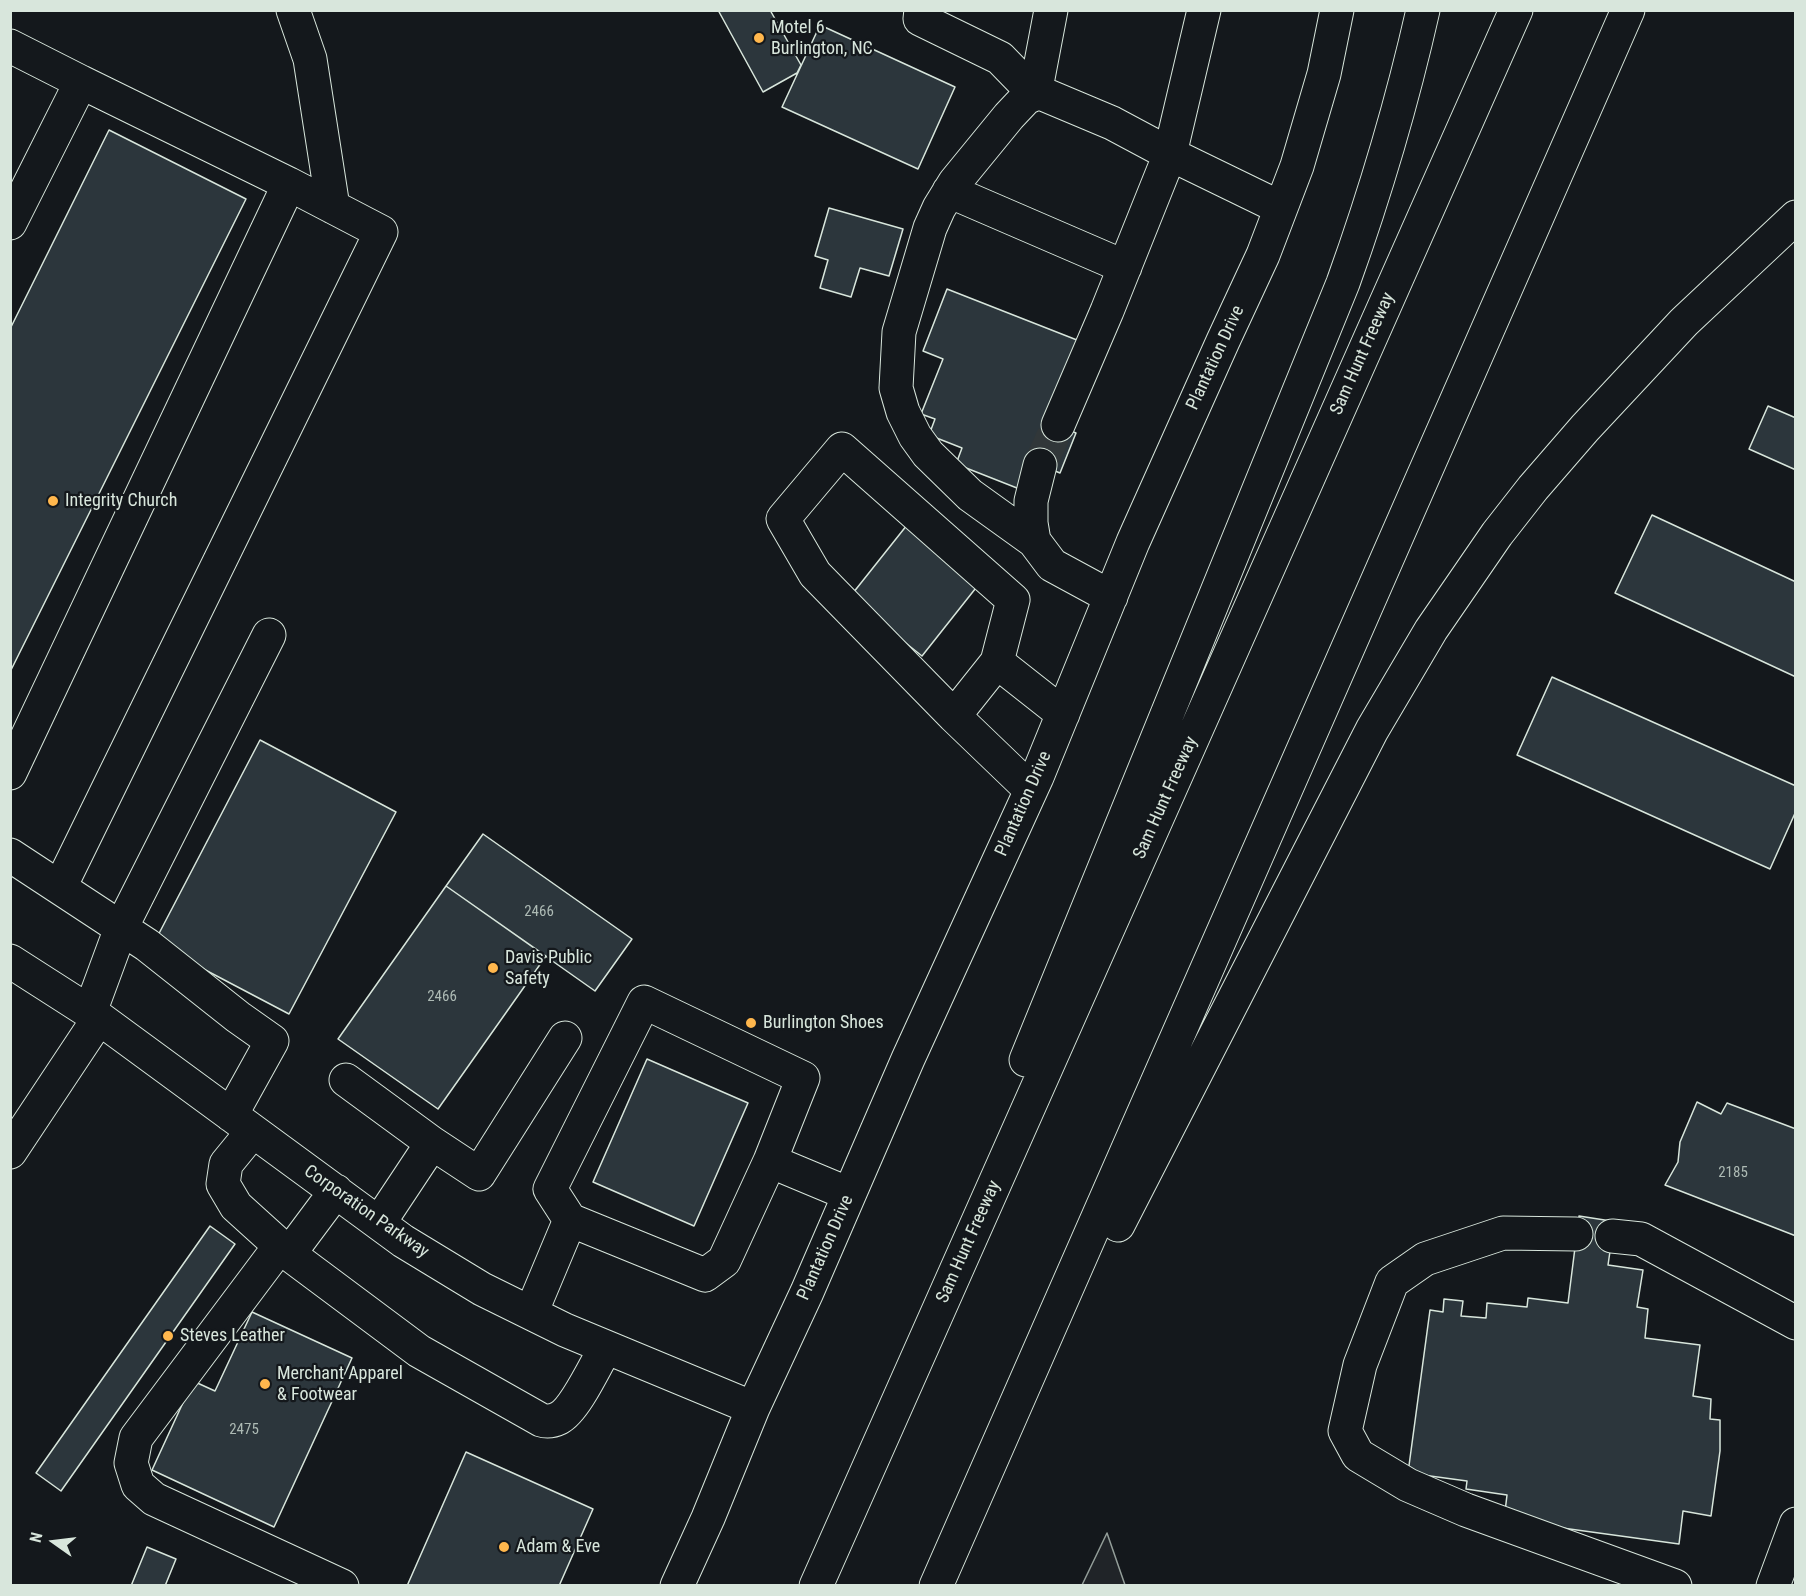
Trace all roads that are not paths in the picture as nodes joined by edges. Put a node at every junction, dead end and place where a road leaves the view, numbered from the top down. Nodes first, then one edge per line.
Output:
1 (293, 10) edge
2 (1052, 10) edge
3 (1204, 10) edge
4 (1337, 10) edge
5 (1423, 10) edge
6 (1516, 10) edge
7 (1628, 10) edge
8 (914, 13) edge
9 (10, 46) edge
10 (81, 82) junction
11 (1035, 94) junction
12 (1170, 154) junction
13 (289, 184) junction
14 (944, 200) junction
15 (333, 207) junction
16 (1281, 208) junction
17 (1796, 217) edge
18 (10, 223) edge
19 (1120, 278) junction
20 (1058, 425) tunnel mouth
21 (1040, 465) tunnel mouth
22 (1034, 541) junction
23 (1111, 597) junction
24 (269, 635) dead end
25 (997, 662) junction
26 (1063, 714) junction
27 (954, 716) junction
28 (10, 773) edge
29 (1031, 790) junction
30 (10, 855) edge
31 (60, 887) junction
32 (121, 928) junction
33 (10, 961) edge
34 (94, 1016) junction
35 (565, 1038) dead end
36 (346, 1080) dead end
37 (242, 1123) junction
38 (432, 1143) junction
39 (10, 1152) edge
40 (770, 1161) junction
41 (336, 1191) junction
42 (849, 1194) junction
43 (570, 1220) junction
44 (379, 1223) junction
45 (1576, 1234) dead end
46 (1612, 1236) dead end
47 (285, 1250) junction
48 (531, 1313) junction
49 (1796, 1323) edge
50 (606, 1347) junction
51 (753, 1408) junction
52 (968, 1514) junction
53 (1796, 1524) edge
54 (342, 1586) edge
55 (677, 1586) edge
56 (811, 1586) edge
57 (816, 1586) edge
58 (936, 1586) edge
59 (1675, 1586) edge
60 (1773, 1586) edge

1 - 15 main road
2 - 11 main road
3 - 12 main road
4 - 16 main road, Plantation Drive
5 - 56 main road
6 - 57 main road, Sam Hunt Freeway
7 - 52 main road
8 - 11 main road
9 - 10 main road
10 - 13 main road
10 - 18 main road
11 - 12 main road
11 - 14 main road
12 - 16 main road
12 - 19 main road
13 - 15 main road
13 - 28 main road
14 - 19 main road
14 - 22 main road
15 - 31 main road
16 - 23 main road, Plantation Drive
17 - 52 main road
19 - 20 main road
21 - 22 main road
22 - 23 main road
23 - 26 main road, Plantation Drive
24 - 32 main road
25 - 26 main road
25 - 27 main road
25 - 27 main road
26 - 29 main road, Plantation Drive
27 - 29 main road
29 - 42 main road, Plantation Drive
30 - 31 main road
31 - 32 main road
32 - 34 main road
32 - 37 main road
33 - 34 main road, Corporation Parkway
34 - 37 main road, Corporation Parkway
34 - 39 main road
35 - 38 main road
36 - 38 main road
37 - 41 main road, Corporation Parkway
37 - 47 main road
38 - 44 main road
40 - 42 main road
40 - 43 main road
40 - 43 main road
41 - 44 main road, Corporation Parkway
41 - 47 main road
42 - 51 main road, Plantation Drive
43 - 48 main road
44 - 48 main road, Corporation Parkway
45 - 59 main road
46 - 49 main road
47 - 50 main road
47 - 54 main road
48 - 50 main road, Corporation Parkway
50 - 51 main road, Corporation Parkway
51 - 55 main road, Plantation Drive
52 - 58 main road
53 - 60 main road

